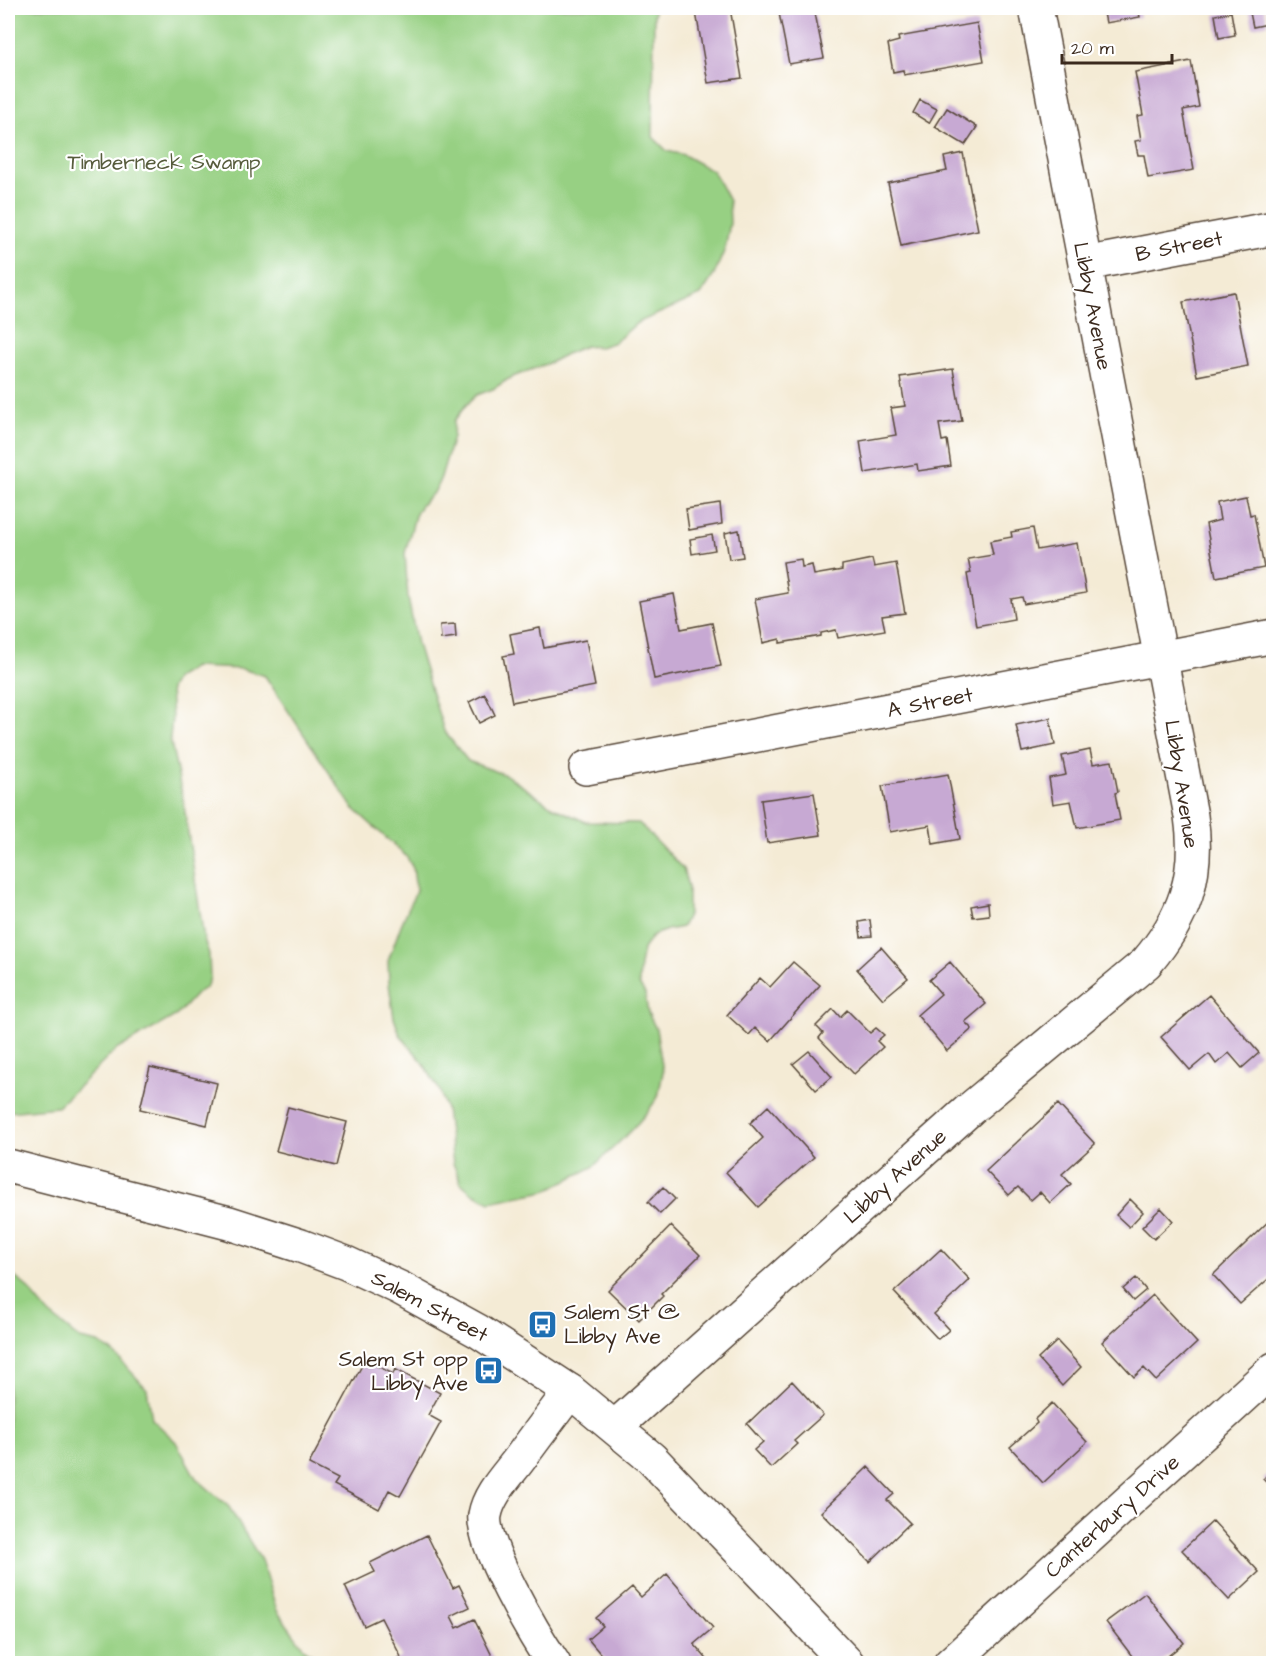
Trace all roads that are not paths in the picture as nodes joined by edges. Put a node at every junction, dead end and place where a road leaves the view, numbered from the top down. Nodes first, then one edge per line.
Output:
1 (1036, 8) edge
2 (1274, 228) edge
3 (1085, 264) junction
4 (1274, 636) edge
5 (1160, 658) junction
6 (586, 768) dead end
7 (8, 1166) edge
8 (1274, 1369) edge
9 (570, 1390) junction
10 (615, 1427) junction
11 (554, 1664) edge
12 (848, 1664) edge
13 (950, 1664) edge

1 - 3 street, Libby Avenue
2 - 3 street, B Street
3 - 5 street, Libby Avenue
4 - 5 street, A Street
5 - 6 street, A Street
5 - 10 street, Libby Avenue
7 - 9 street, Salem Street
8 - 13 street, Canterbury Drive
9 - 10 street, Salem Street
9 - 11 street
10 - 12 street, Salem Street

